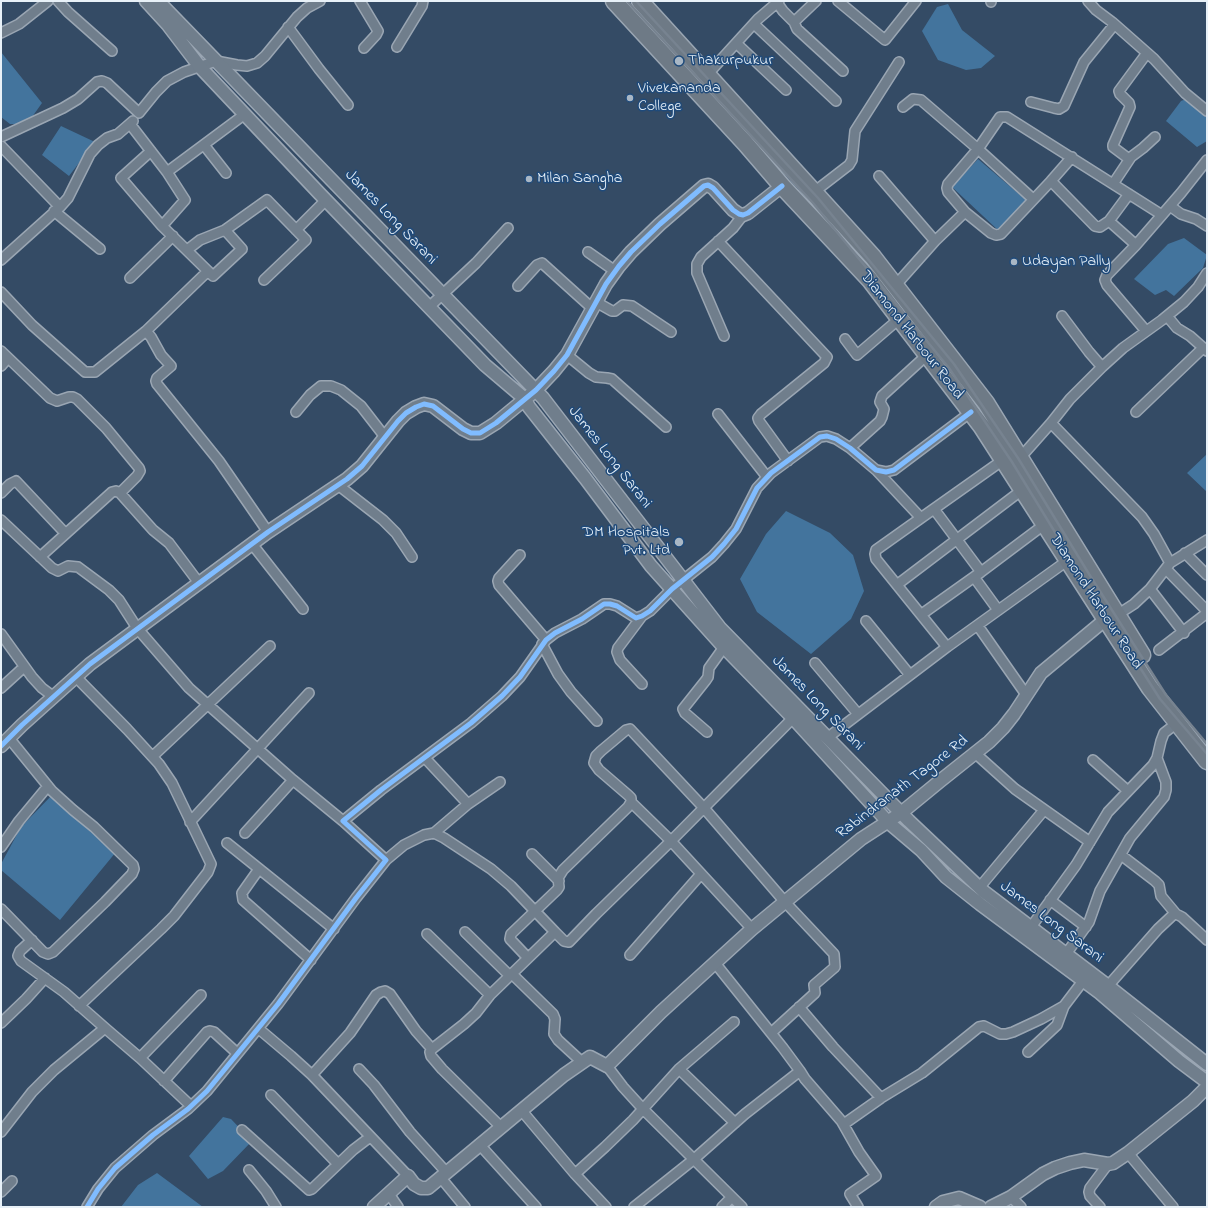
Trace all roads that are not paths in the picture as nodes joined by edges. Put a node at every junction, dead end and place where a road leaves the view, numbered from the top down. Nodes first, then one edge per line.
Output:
1 (58, 1) edge
2 (146, 1) edge
3 (158, 1) edge
4 (320, 1) edge
5 (360, 1) edge
6 (423, 1) edge
7 (614, 1) edge
8 (640, 1) edge
9 (816, 1) edge
10 (838, 1) edge
11 (916, 1) edge
12 (1088, 1) edge
13 (44, 2) edge
14 (778, 2) edge
15 (794, 22) junction
16 (754, 24) junction
17 (1114, 25) junction
18 (288, 27) junction
19 (1, 33) edge
20 (736, 43) junction
21 (397, 47) dead end
22 (364, 48) dead end
23 (112, 52) dead end
24 (1147, 53) junction
25 (216, 61) junction
26 (899, 62) dead end
27 (200, 67) junction
28 (843, 71) dead end
29 (707, 75) junction
30 (786, 90) dead end
31 (836, 101) dead end
32 (1031, 102) dead end
33 (348, 106) dead end
34 (903, 108) dead end
35 (1207, 111) edge
36 (139, 114) junction
37 (245, 114) junction
38 (130, 124) junction
39 (758, 131) junction
40 (1, 137) edge
41 (1155, 137) dead end
42 (745, 143) junction
43 (204, 145) junction
44 (1, 146) edge
45 (978, 150) junction
46 (152, 151) junction
47 (1072, 157) junction
48 (1129, 159) junction
49 (1207, 160) edge
50 (167, 172) junction
51 (226, 173) dead end
52 (879, 176) dead end
53 (1050, 181) junction
54 (1114, 184) junction
55 (782, 186) junction
56 (814, 192) junction
57 (1129, 194) junction
58 (1033, 199) junction
59 (326, 200) junction
60 (1170, 206) junction
61 (57, 209) junction
62 (965, 212) junction
63 (743, 215) junction
64 (1162, 215) junction
65 (1109, 222) junction
66 (162, 226) junction
67 (1207, 226) edge
68 (508, 228) dead end
69 (225, 230) junction
70 (296, 230) junction
71 (173, 236) junction
72 (935, 241) junction
73 (718, 242) junction
74 (1136, 245) junction
75 (100, 249) dead end
76 (187, 250) junction
77 (588, 252) dead end
78 (1, 260) edge
79 (208, 271) junction
80 (615, 271) junction
81 (1207, 273) edge
82 (130, 278) dead end
83 (264, 280) dead end
84 (1204, 284) edge
85 (518, 286) dead end
86 (895, 286) junction
87 (1, 292) edge
88 (442, 294) junction
89 (9, 300) junction
90 (594, 306) junction
91 (1, 307) edge
92 (429, 307) junction
93 (1062, 316) dead end
94 (1167, 316) junction
95 (900, 319) junction
96 (146, 331) junction
97 (1146, 331) junction
98 (671, 332) dead end
99 (724, 336) dead end
100 (845, 339) dead end
101 (1205, 350) edge
102 (1, 351) edge
103 (568, 355) junction
104 (927, 355) junction
105 (8, 358) junction
106 (1, 366) edge
107 (1102, 366) junction
108 (536, 390) junction
109 (524, 400) junction
110 (296, 412) dead end
111 (971, 412) junction
112 (1136, 412) dead end
113 (718, 414) dead end
114 (997, 421) junction
115 (1052, 423) junction
116 (666, 427) dead end
117 (983, 429) junction
118 (385, 437) junction
119 (850, 448) junction
120 (1020, 458) junction
121 (1003, 460) junction
122 (788, 461) junction
123 (876, 470) junction
124 (767, 477) junction
125 (338, 486) junction
126 (1022, 490) junction
127 (1, 493) edge
128 (120, 493) junction
129 (934, 509) junction
130 (921, 518) junction
131 (1, 520) edge
132 (1045, 524) junction
133 (268, 532) junction
134 (65, 533) junction
135 (1207, 540) edge
136 (957, 541) junction
137 (252, 544) junction
138 (1185, 553) junction
139 (520, 555) dead end
140 (1073, 556) junction
141 (40, 557) junction
142 (412, 557) dead end
143 (1168, 566) junction
144 (977, 575) junction
145 (1207, 576) edge
146 (683, 580) junction
147 (199, 583) junction
148 (898, 584) junction
149 (672, 589) junction
150 (1150, 589) junction
151 (303, 610) dead end
152 (998, 610) junction
153 (1207, 612) edge
154 (922, 614) junction
155 (642, 616) junction
156 (1112, 617) junction
157 (866, 621) dead end
158 (978, 626) junction
159 (137, 628) junction
160 (1184, 633) junction
161 (1, 634) edge
162 (544, 642) junction
163 (270, 646) dead end
164 (724, 647) junction
165 (947, 647) junction
166 (1160, 650) dead end
167 (815, 663) dead end
168 (24, 667) junction
169 (910, 675) junction
170 (75, 676) junction
171 (642, 684) dead end
172 (1, 688) edge
173 (309, 694) dead end
174 (1027, 696) junction
175 (54, 697) junction
176 (208, 705) junction
177 (858, 714) junction
178 (793, 718) junction
179 (597, 721) dead end
180 (1177, 723) junction
181 (707, 732) dead end
182 (827, 738) junction
183 (5, 742) edge
184 (1207, 743) edge
185 (817, 745) junction
186 (258, 749) junction
187 (976, 754) junction
188 (153, 756) junction
189 (425, 758) junction
190 (1157, 758) junction
191 (1093, 760) dead end
192 (1207, 761) edge
193 (293, 780) junction
194 (500, 782) dead end
195 (48, 786) junction
196 (1128, 791) junction
197 (631, 802) junction
198 (468, 804) junction
199 (704, 808) junction
200 (1044, 810) junction
201 (901, 813) junction
202 (343, 821) junction
203 (190, 822) junction
204 (888, 822) junction
205 (245, 833) dead end
206 (434, 833) junction
207 (671, 841) junction
208 (1090, 842) junction
209 (227, 843) dead end
210 (1, 847) edge
211 (532, 854) dead end
212 (1121, 855) junction
213 (386, 860) junction
214 (259, 868) junction
215 (702, 874) junction
216 (559, 881) junction
217 (979, 888) junction
218 (1050, 900) junction
219 (785, 902) junction
220 (1, 909) edge
221 (534, 911) junction
222 (1176, 914) junction
223 (1086, 927) junction
224 (1031, 928) junction
225 (334, 929) junction
226 (752, 929) junction
227 (465, 932) dead end
228 (555, 932) junction
229 (427, 934) dead end
230 (1023, 937) junction
231 (32, 940) junction
232 (1207, 940) edge
233 (1066, 954) junction
234 (630, 955) dead end
235 (528, 958) junction
236 (311, 960) junction
237 (715, 963) junction
238 (511, 975) junction
239 (45, 978) junction
240 (1083, 981) junction
241 (1108, 986) junction
242 (200, 995) dead end
243 (490, 995) junction
244 (79, 1006) junction
245 (1064, 1006) junction
246 (799, 1007) junction
247 (734, 1022) dead end
248 (1, 1023) edge
249 (104, 1028) junction
250 (259, 1029) junction
251 (771, 1033) junction
252 (432, 1049) junction
253 (1028, 1052) dead end
254 (237, 1053) junction
255 (140, 1058) junction
256 (583, 1062) junction
257 (1207, 1064) edge
258 (607, 1066) junction
259 (359, 1069) dead end
260 (679, 1069) junction
261 (800, 1071) junction
262 (312, 1075) junction
263 (164, 1081) junction
264 (1207, 1082) edge
265 (1207, 1086) edge
266 (271, 1095) dead end
267 (881, 1098) junction
268 (191, 1106) junction
269 (643, 1109) junction
270 (522, 1111) junction
271 (842, 1122) junction
272 (734, 1123) junction
273 (501, 1127) junction
274 (242, 1130) dead end
275 (1, 1132) edge
276 (370, 1137) junction
277 (479, 1144) junction
278 (1128, 1153) junction
279 (693, 1160) junction
280 (338, 1164) junction
281 (1108, 1164) junction
282 (249, 1170) dead end
283 (575, 1174) junction
284 (444, 1175) junction
285 (408, 1176) junction
286 (12, 1181) dead end
287 (1, 1192) edge
288 (389, 1194) junction
289 (732, 1197) junction
290 (1011, 1197) junction
291 (87, 1207) edge
292 (276, 1207) edge
293 (374, 1207) edge
294 (398, 1207) edge
295 (465, 1207) edge
296 (536, 1207) edge
297 (606, 1207) edge
298 (634, 1207) edge
299 (722, 1207) edge
300 (742, 1207) edge
301 (858, 1207) edge
302 (936, 1207) edge
303 (980, 1207) edge
304 (991, 1207) edge
305 (1021, 1207) edge
306 (1100, 1207) edge
307 (1173, 1207) edge

1 - 23 street
2 - 27 main road
3 - 25 main road, James Long Sarani
4 - 18 street
5 - 22 street
6 - 21 street
7 - 42 highway, Diamond Harbour Road
8 - 29 highway, Diamond Harbour Road
9 - 15 street
10 - 11 street
12 - 17 street
13 - 19 street
14 - 15 street
14 - 16 street
15 - 28 street
16 - 20 street
16 - 31 street
17 - 24 street
17 - 32 street
18 - 25 street
18 - 33 street
20 - 29 street
20 - 30 street
24 - 35 street
24 - 48 street
25 - 27 street
25 - 88 main road, James Long Sarani
26 - 56 street
27 - 36 street
27 - 37 main road
29 - 39 highway, Diamond Harbour Road
34 - 45 street
36 - 38 street
36 - 40 street
37 - 43 street
37 - 59 main road
38 - 46 street
38 - 61 street
39 - 42 highway
39 - 56 highway, Diamond Harbour Road
41 - 48 street
42 - 55 highway, Diamond Harbour Road
43 - 50 street
43 - 51 street
44 - 61 street
45 - 47 street
45 - 58 street
45 - 62 street
46 - 50 street
46 - 66 street
47 - 53 street
47 - 54 street
48 - 54 street
49 - 60 street
50 - 66 street
52 - 72 street
53 - 58 street
53 - 65 street
54 - 57 street
55 - 63 main road
55 - 95 highway, Diamond Harbour Road
56 - 86 highway, Diamond Harbour Road
57 - 64 street
57 - 65 street
58 - 62 street
59 - 70 street
59 - 92 main road
60 - 64 street
60 - 67 street
61 - 75 street
61 - 78 street
62 - 72 street
63 - 73 street
63 - 80 main road
64 - 74 street
65 - 74 street
66 - 71 street
68 - 88 street
69 - 70 street
69 - 76 street
69 - 79 street
70 - 83 street
71 - 76 street
71 - 82 street
72 - 86 street
73 - 99 street
73 - 122 street
74 - 97 street
76 - 79 street
77 - 80 street
79 - 96 street
80 - 90 main road
81 - 84 street
84 - 94 street
85 - 90 street
86 - 114 highway, Diamond Harbour Road
87 - 89 street
88 - 92 street
88 - 108 main road, James Long Sarani
89 - 91 street
89 - 96 street
90 - 98 street
90 - 103 main road
92 - 109 main road
93 - 107 street
94 - 97 street
94 - 101 street
95 - 100 street
95 - 104 highway, Diamond Harbour Road
96 - 133 street
97 - 107 street
101 - 112 street
102 - 105 street
103 - 108 main road
103 - 116 street
104 - 111 highway, Diamond Harbour Road
104 - 119 street
105 - 106 street
105 - 128 street
107 - 115 street
108 - 109 main road
108 - 146 main road, James Long Sarani
109 - 118 main road
109 - 149 main road
110 - 118 street
111 - 117 highway, Diamond Harbour Road
111 - 123 street
113 - 124 street
114 - 117 highway
114 - 120 highway, Diamond Harbour Road
115 - 120 street
115 - 143 street
117 - 121 highway, Diamond Harbour Road
118 - 125 main road
119 - 122 street
119 - 123 street
120 - 140 highway, Diamond Harbour Road
121 - 126 highway, Diamond Harbour Road
121 - 129 street
122 - 124 street
123 - 130 street
124 - 146 street
125 - 133 main road
125 - 142 street
126 - 132 highway, Diamond Harbour Road
126 - 136 street
127 - 134 street
128 - 134 street
128 - 147 street
129 - 130 street
129 - 136 street
130 - 148 street
131 - 141 street
132 - 140 highway, Diamond Harbour Road
132 - 144 street
133 - 137 main road
134 - 141 street
135 - 138 street
136 - 144 street
136 - 148 street
137 - 147 main road
137 - 151 street
138 - 143 street
138 - 145 street
139 - 162 street
140 - 152 street
140 - 156 highway, Diamond Harbour Road
141 - 159 street
143 - 150 street
143 - 153 street
144 - 152 street
144 - 154 street
146 - 149 street
146 - 182 main road, James Long Sarani
147 - 159 main road
148 - 154 street
149 - 155 street
149 - 164 main road
150 - 156 street
150 - 160 street
152 - 158 street
153 - 160 street
154 - 165 street
155 - 162 street
155 - 171 street
156 - 174 main road, Rabindranath Tagore Rd
156 - 180 highway, Diamond Harbour Road
156 - 184 highway, Diamond Harbour Road
157 - 169 street
158 - 165 street
158 - 174 street
159 - 170 main road
159 - 176 street
160 - 166 street
161 - 168 street
162 - 179 street
162 - 189 street
163 - 176 street
164 - 178 main road
164 - 181 street
165 - 169 street
167 - 177 street
168 - 172 street
168 - 175 street
169 - 177 street
170 - 175 main road
170 - 188 street
173 - 186 street
174 - 187 main road, Rabindranath Tagore Rd
175 - 183 main road
176 - 186 street
176 - 188 street
177 - 182 street
178 - 185 main road
178 - 199 street
180 - 190 street
180 - 192 highway, Diamond Harbour Road
182 - 185 main road
182 - 201 main road, James Long Sarani
183 - 195 street
185 - 204 main road
186 - 193 street
186 - 203 street
187 - 200 street
187 - 201 main road, Rabindranath Tagore Rd
188 - 203 street
189 - 198 street
189 - 202 street
190 - 196 street
190 - 212 street
191 - 196 street
193 - 202 street
193 - 205 street
194 - 198 street
195 - 210 street
195 - 231 street
196 - 208 street
197 - 199 street
197 - 207 street
197 - 216 street
198 - 206 street
199 - 207 street
199 - 219 street
200 - 208 street
200 - 217 street
201 - 204 main road, Rabindranath Tagore Rd
201 - 217 main road, James Long Sarani
202 - 213 street
203 - 244 street
204 - 219 main road, Rabindranath Tagore Rd
204 - 230 main road
206 - 213 street
206 - 221 street
207 - 215 street
207 - 228 street
208 - 218 street
209 - 214 street
211 - 216 street
212 - 222 street
212 - 223 street
213 - 225 street
214 - 225 street
214 - 236 street
215 - 226 street
215 - 234 street
216 - 221 street
217 - 224 main road, James Long Sarani
218 - 223 street
218 - 224 street
219 - 226 main road, Rabindranath Tagore Rd
219 - 246 street
220 - 231 street
221 - 228 street
221 - 235 street
222 - 232 street
222 - 241 street
223 - 233 street
224 - 230 main road
224 - 233 main road, James Long Sarani
225 - 236 street
226 - 237 main road, Rabindranath Tagore Rd
227 - 238 street
228 - 235 street
229 - 243 street
230 - 240 main road
231 - 239 street
233 - 241 main road, James Long Sarani
235 - 238 street
236 - 250 street
237 - 251 street
237 - 258 main road, Rabindranath Tagore Rd
238 - 243 street
238 - 256 street
239 - 244 street
239 - 248 street
240 - 245 street
240 - 264 main road
241 - 257 main road, James Long Sarani
242 - 255 street
243 - 252 street
244 - 249 street
245 - 253 street
245 - 267 street
246 - 251 street
246 - 267 street
247 - 260 street
249 - 255 street
249 - 275 street
250 - 254 street
250 - 262 street
251 - 261 street
252 - 262 street
252 - 273 street
254 - 263 street
254 - 268 street
255 - 263 street
256 - 258 main road
256 - 270 main road
258 - 269 street
259 - 284 street
260 - 269 street
260 - 272 street
261 - 271 street
261 - 272 street
262 - 276 street
263 - 268 street
265 - 278 main road
266 - 280 street
267 - 271 street
268 - 291 street
269 - 279 street
269 - 283 street
270 - 273 main road
270 - 283 street
271 - 301 street
272 - 279 street
273 - 277 main road
274 - 280 street
276 - 280 street
276 - 285 street
277 - 284 main road
277 - 296 street
278 - 281 main road
278 - 307 street
279 - 289 street
279 - 298 street
281 - 290 main road
281 - 306 street
282 - 292 street
283 - 297 street
284 - 285 main road
284 - 295 street
285 - 288 main road
286 - 287 street
288 - 293 main road
288 - 294 street
289 - 299 street
289 - 300 street
290 - 304 main road
290 - 305 street
302 - 303 main road

